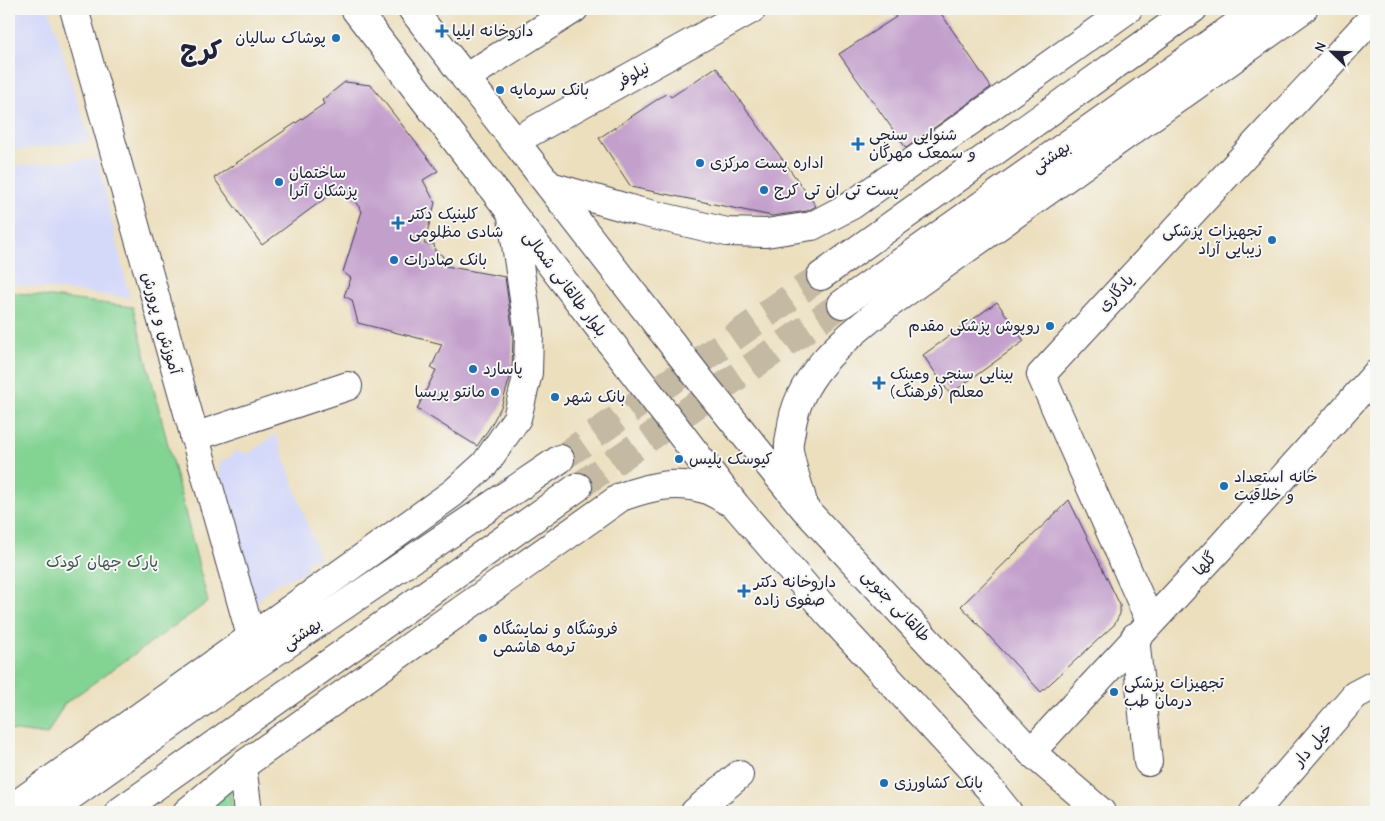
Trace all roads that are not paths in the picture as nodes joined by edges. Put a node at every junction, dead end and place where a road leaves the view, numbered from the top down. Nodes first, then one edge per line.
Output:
1 (74, 9) edge
2 (354, 9) edge
3 (412, 9) edge
4 (574, 9) edge
5 (752, 9) edge
6 (1128, 9) edge
7 (1193, 9) edge
8 (1259, 9) edge
9 (1303, 9) edge
10 (1376, 14) edge
11 (465, 78) junction
12 (515, 141) junction
13 (550, 186) junction
14 (511, 213) junction
15 (821, 276) tunnel mouth
16 (842, 304) tunnel mouth
17 (1376, 374) edge
18 (348, 386) dead end
19 (194, 437) junction
20 (560, 459) tunnel mouth
21 (578, 487) tunnel mouth
22 (736, 506) junction
23 (804, 508) junction
24 (1143, 629) junction
25 (251, 636) junction
26 (1376, 684) edge
27 (1031, 752) junction
28 (1148, 762) dead end
29 (242, 766) junction
30 (739, 775) dead end
31 (9, 810) edge
32 (48, 812) edge
33 (119, 812) edge
34 (187, 812) edge
35 (248, 812) edge
36 (696, 812) edge
37 (1008, 812) edge
38 (1101, 812) edge
39 (1254, 812) edge

1 - 19 main road, آموزش و پرورش
2 - 14 main road, بلوار طالقانی شمالی
3 - 11 main road
4 - 11 main road
5 - 12 main road, نیلوفر
6 - 13 main road
7 - 15 main road
8 - 16 main road, بهشتى
9 - 23 main road
10 - 24 main road, یادگاری
11 - 12 main road
12 - 13 main road
13 - 23 main road, طالقانی جنوبی
14 - 22 main road, بلوار طالقانی شمالی
14 - 25 main road
17 - 24 main road, گلها
18 - 19 main road
19 - 25 main road, آموزش و پرورش
20 - 32 main road, بهشتى
21 - 33 main road
22 - 29 main road
22 - 37 main road
23 - 27 main road, طالقانی جنوبی
24 - 27 main road, گلها
24 - 28 main road
25 - 31 main road
26 - 39 main road, خیل دار
27 - 38 main road, طالقانی جنوبی
29 - 34 main road
29 - 35 main road
30 - 36 main road

